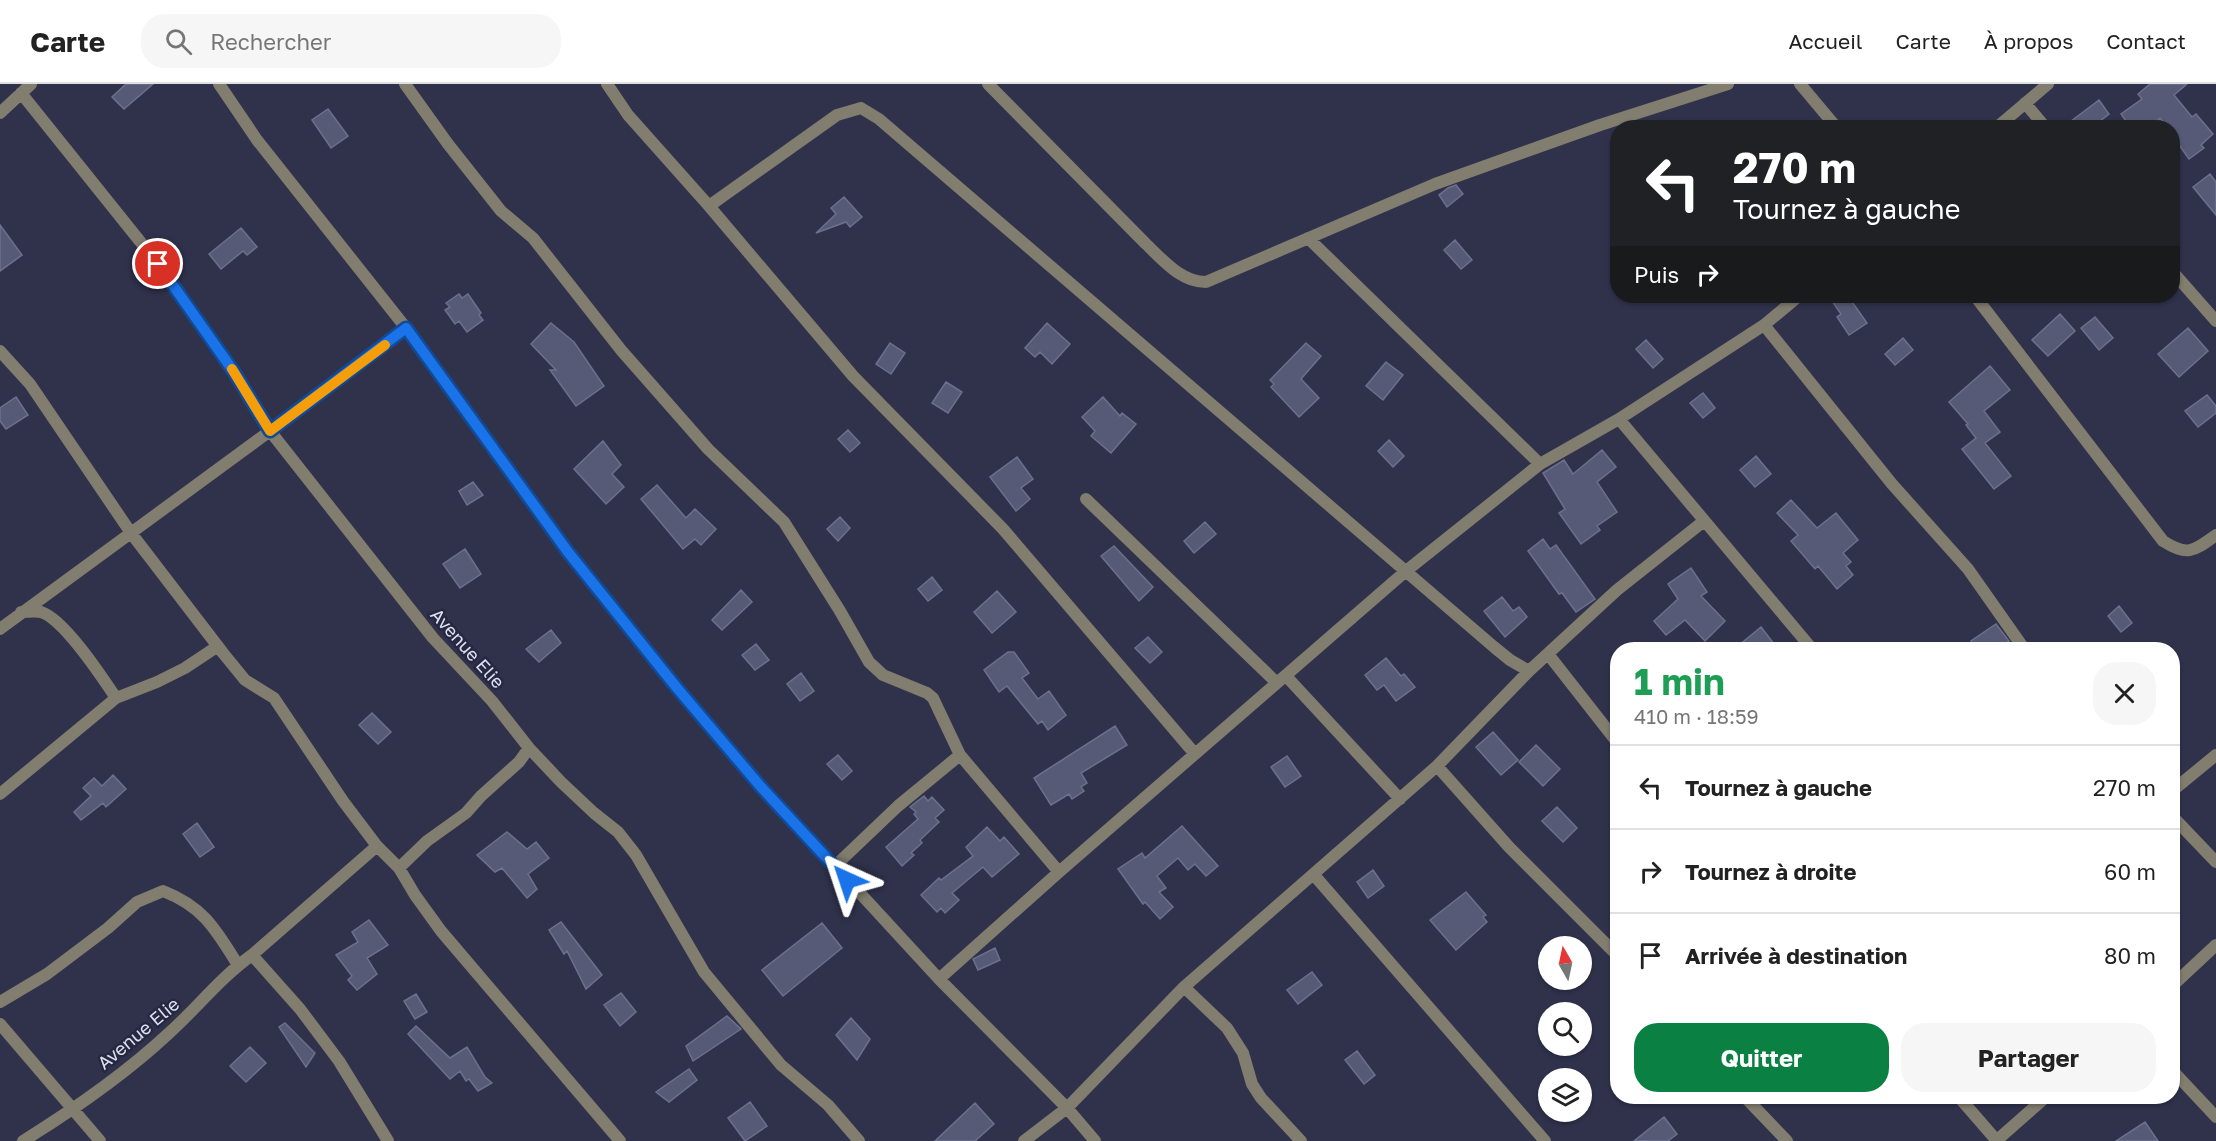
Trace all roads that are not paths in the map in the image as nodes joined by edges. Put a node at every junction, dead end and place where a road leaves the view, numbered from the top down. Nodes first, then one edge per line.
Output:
1 (31, 84) edge
2 (219, 84) edge
3 (405, 84) edge
4 (607, 84) edge
5 (988, 84) edge
6 (1728, 84) edge
7 (1800, 84) edge
8 (2048, 84) edge
9 (21, 93) junction
10 (2025, 103) junction
11 (0, 113) edge
12 (1616, 120) edge
13 (1830, 120) edge
14 (2005, 120) edge
15 (2039, 120) edge
16 (1610, 122) edge
17 (710, 206) junction
18 (1308, 238) junction
19 (2180, 280) edge
20 (1791, 303) edge
21 (1980, 303) edge
22 (2216, 321) edge
23 (1764, 325) junction
24 (406, 328) junction
25 (0, 351) edge
26 (1619, 419) junction
27 (270, 431) junction
28 (1540, 464) junction
29 (1086, 499) dead end
30 (1704, 521) junction
31 (131, 533) junction
32 (2216, 535) edge
33 (1406, 572) junction
34 (21, 612) junction
35 (0, 629) edge
36 (1806, 642) edge
37 (2019, 642) edge
38 (218, 646) junction
39 (1548, 654) junction
40 (1529, 671) junction
41 (1281, 680) junction
42 (117, 698) junction
43 (1610, 733) edge
44 (530, 748) junction
45 (1195, 754) junction
46 (960, 755) junction
47 (2216, 755) edge
48 (1437, 766) junction
49 (2180, 784) edge
50 (0, 794) edge
51 (1400, 799) junction
52 (2180, 824) edge
53 (377, 846) junction
54 (2216, 862) edge
55 (835, 866) junction
56 (399, 868) junction
57 (1059, 872) junction
58 (1314, 875) junction
59 (2216, 945) edge
60 (1610, 948) edge
61 (252, 956) junction
62 (238, 965) junction
63 (939, 979) junction
64 (2180, 979) edge
65 (1184, 987) junction
66 (0, 1002) edge
67 (0, 1024) edge
68 (2180, 1079) edge
69 (1752, 1104) edge
70 (1965, 1104) edge
71 (2038, 1104) edge
72 (1067, 1108) junction
73 (73, 1110) junction
74 (2216, 1118) edge
75 (23, 1141) edge
76 (100, 1141) edge
77 (388, 1141) edge
78 (620, 1141) edge
79 (859, 1141) edge
80 (1024, 1141) edge
81 (1095, 1141) edge
82 (1300, 1141) edge
83 (1545, 1141) edge
84 (1787, 1141) edge
85 (1997, 1141) edge

1 - 9 street
2 - 24 street
3 - 46 street
4 - 17 street
5 - 18 street
6 - 12 street
7 - 13 street
8 - 10 street
9 - 11 street
9 - 27 street, Avenue Elie
10 - 14 street
10 - 15 street
16 - 18 street
17 - 33 street
17 - 45 street
18 - 28 street
19 - 22 street
20 - 23 street
21 - 32 street
23 - 26 street
23 - 37 street
24 - 27 street
24 - 55 street
25 - 31 street
26 - 28 street
26 - 30 street
27 - 31 street
27 - 44 street, Avenue Elie
28 - 33 street
29 - 41 street
30 - 36 street
30 - 39 street
31 - 34 street
31 - 38 street
33 - 40 street
33 - 41 street
34 - 35 street
34 - 42 street
38 - 42 street
38 - 53 street
39 - 40 street
39 - 43 street
40 - 48 street
41 - 45 street
41 - 51 street
42 - 50 street
44 - 56 street
44 - 79 street, Avenue Elie
45 - 57 street
46 - 55 street
46 - 57 street
47 - 49 street
48 - 51 street
48 - 60 street
51 - 58 street
52 - 54 street
53 - 56 street
53 - 61 street, Avenue Elie
55 - 63 street
56 - 78 street
57 - 63 street
58 - 65 street
58 - 83 street
59 - 64 street
61 - 62 street, Avenue Elie
61 - 77 street
62 - 66 street
62 - 73 street, Avenue Elie
63 - 72 street
65 - 72 street
65 - 82 street
67 - 73 street
68 - 74 street
69 - 84 street
70 - 85 street
71 - 85 street
72 - 80 street
72 - 81 street
73 - 75 street, Avenue Elie
73 - 76 street

